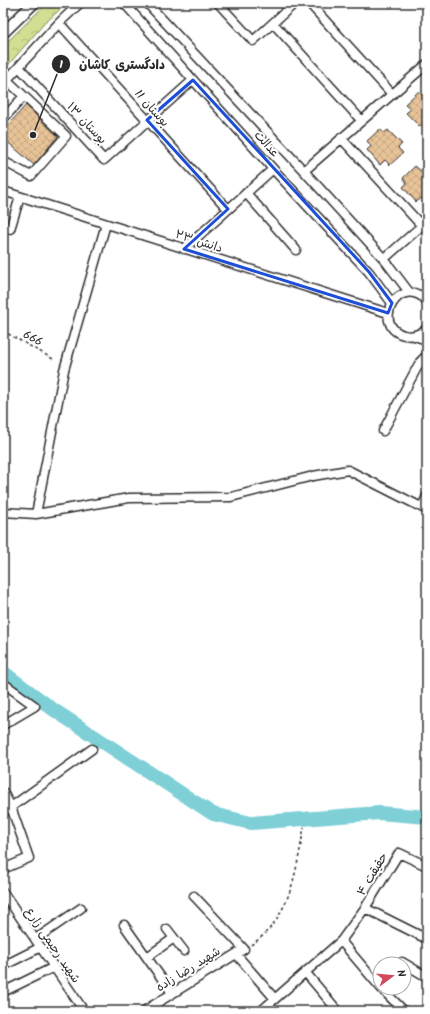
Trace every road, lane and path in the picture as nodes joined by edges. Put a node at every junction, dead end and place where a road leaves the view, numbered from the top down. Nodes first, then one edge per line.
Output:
1 (34, 3) edge
2 (80, 3) edge
3 (124, 3) edge
4 (147, 3) edge
5 (218, 3) edge
6 (295, 3) edge
7 (309, 3) edge
8 (59, 23) junction
9 (273, 23) junction
10 (3, 33) edge
11 (19, 67) junction
12 (425, 69) edge
13 (193, 80) junction
14 (5, 82) edge
15 (392, 94) junction
16 (24, 96) junction
17 (3, 119) edge
18 (147, 120) junction
19 (361, 120) junction
20 (341, 138) junction
21 (3, 161) edge
22 (273, 169) junction
23 (304, 171) junction
24 (3, 191) edge
25 (246, 193) junction
26 (20, 197) junction
27 (228, 209) junction
28 (424, 223) edge
29 (106, 224) junction
30 (10, 229) dead end
31 (184, 249) junction
32 (296, 250) dead end
33 (384, 259) junction
34 (409, 292) junction
35 (427, 300) edge
36 (392, 303) junction
37 (388, 313) junction
38 (427, 328) edge
39 (3, 332) edge
40 (414, 336) junction
41 (427, 340) edge
42 (427, 355) edge
43 (54, 360) dead end
44 (383, 431) dead end
45 (427, 496) edge
46 (424, 509) edge
47 (3, 512) edge
48 (36, 514) junction
49 (3, 683) edge
50 (3, 725) edge
51 (92, 749) dead end
52 (3, 792) edge
53 (11, 808) junction
54 (3, 811) edge
55 (304, 827) dead end
56 (427, 866) edge
57 (3, 869) edge
58 (3, 892) edge
59 (194, 896) dead end
60 (81, 908) dead end
61 (365, 908) junction
62 (124, 925) dead end
63 (167, 929) dead end
64 (174, 938) junction
65 (36, 939) junction
66 (427, 939) edge
67 (341, 941) junction
68 (41, 947) junction
69 (244, 949) junction
70 (184, 951) dead end
71 (236, 954) junction
72 (146, 957) junction
73 (3, 966) edge
74 (54, 967) junction
75 (412, 968) edge
76 (306, 972) junction
77 (372, 977) edge
78 (427, 977) edge
79 (3, 992) edge
80 (172, 993) junction
81 (390, 996) edge
82 (275, 999) junction
83 (84, 1011) edge
84 (144, 1011) edge
85 (261, 1011) edge
86 (338, 1011) edge
87 (404, 1011) edge

1 - 10 main road
2 - 8 street
3 - 13 street, عدالت
4 - 23 street, عدالت
5 - 9 street
6 - 9 street
7 - 15 street
8 - 11 street
8 - 18 street, بوستان 11
9 - 19 street
11 - 14 street
11 - 18 street, بوستان ۱۳
12 - 15 street
13 - 18 street
13 - 22 street, عدالت
14 - 16 street
15 - 19 street
16 - 17 street
16 - 21 street
18 - 27 street, بوستان 11
19 - 20 street
20 - 23 street
20 - 28 street
22 - 25 street
22 - 36 street, عدالت
23 - 33 street, عدالت
24 - 26 street, دانش ۲۳
25 - 27 street
25 - 32 street
26 - 29 street, دانش ۲۳
26 - 30 street
27 - 31 street
28 - 33 street
29 - 31 street, دانش ۲۳
29 - 48 street
31 - 37 street, دانش ۲۳
33 - 34 street, عدالت
34 - 35 street
34 - 36 street
36 - 37 street
37 - 40 street
38 - 40 street
39 - 43 path, 666
40 - 41 street
42 - 44 street
45 - 46 street
46 - 48 street
47 - 48 street
49 - 50 street
51 - 53 street
52 - 53 street
53 - 54 street
53 - 57 street
55 - 69 path
56 - 61 street, حقیقت ۴
58 - 65 street, شهید رحیمی زارع
59 - 69 street
60 - 65 street
61 - 66 street
61 - 67 street, حقیقت ۴
62 - 72 street
63 - 64 street
64 - 70 street
64 - 72 street
65 - 68 street, شهید رحیمی زارع
67 - 76 street, حقیقت ۴
67 - 77 street
68 - 73 street
68 - 74 street, شهید رحیمی زارع
69 - 71 street, شهید رضا زاده
71 - 80 street, شهید رضا زاده
71 - 82 street
72 - 80 street
74 - 79 street
74 - 83 street, شهید رحیمی زارع
75 - 78 street
76 - 82 street, حقیقت ۴
76 - 86 street
80 - 84 street, شهید رضا زاده
81 - 87 street
82 - 85 street, حقیقت ۴

